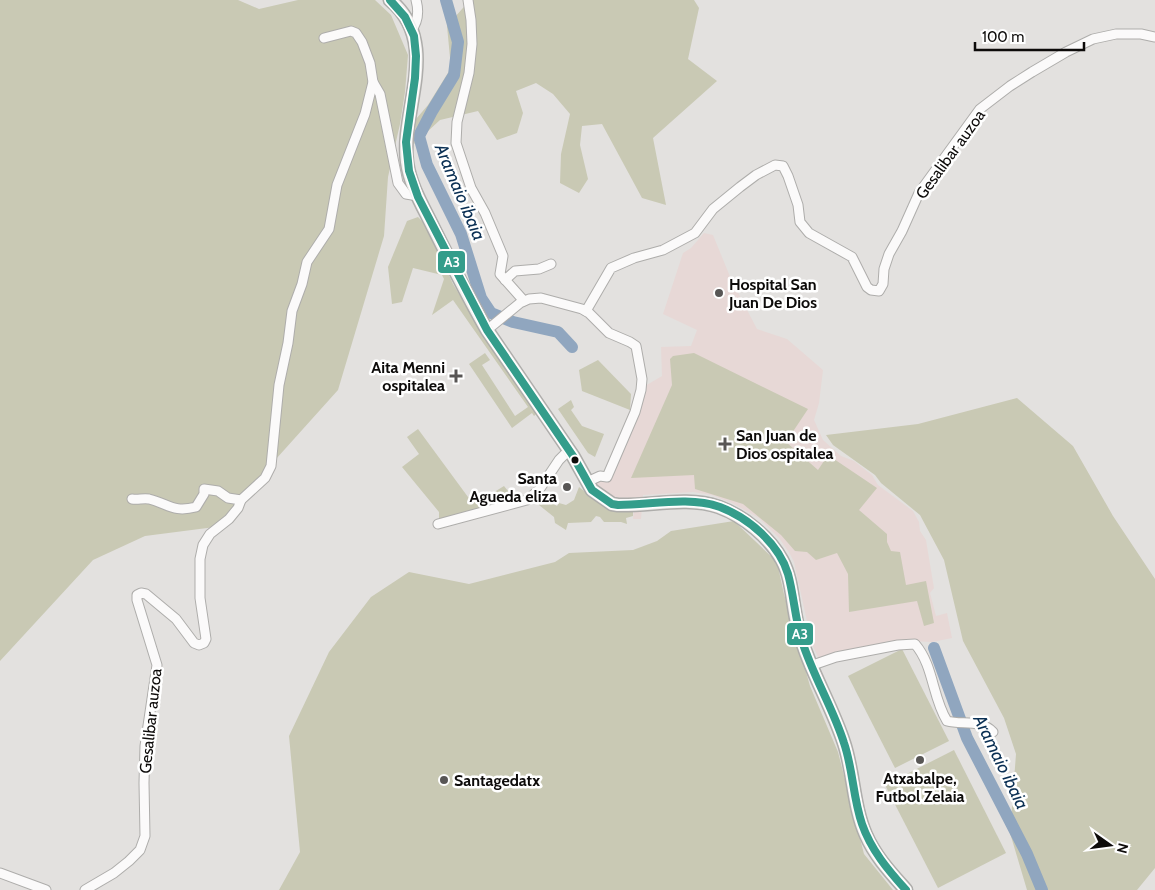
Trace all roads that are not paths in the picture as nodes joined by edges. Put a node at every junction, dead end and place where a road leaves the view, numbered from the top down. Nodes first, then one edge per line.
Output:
1 (390, 0) edge
2 (416, 0) edge
3 (468, 0) edge
4 (411, 31) junction
5 (1155, 37) edge
6 (324, 38) dead end
7 (373, 82) junction
8 (418, 196) junction
9 (552, 264) dead end
10 (502, 277) junction
11 (524, 301) junction
12 (586, 311) junction
13 (491, 326) junction
14 (569, 450) junction
15 (588, 482) junction
16 (132, 500) dead end
17 (241, 500) junction
18 (438, 524) dead end
19 (810, 666) junction
20 (993, 732) dead end
21 (0, 873) edge
22 (46, 890) edge
23 (85, 890) edge
24 (906, 890) edge

1 - 4 main road
2 - 4 street
3 - 10 street
4 - 8 main road
5 - 12 street, Gesalibar auzoa
6 - 7 street, Gesalibar auzoa
7 - 8 street, Gesalibar auzoa
7 - 17 street, Gesalibar auzoa
8 - 13 main road
9 - 10 street
10 - 11 street
11 - 12 street
11 - 13 street
12 - 15 street
13 - 14 main road
14 - 15 main road
14 - 18 street
15 - 19 main road
16 - 17 street
17 - 23 street, Gesalibar auzoa
19 - 20 street
19 - 24 main road
21 - 22 street

